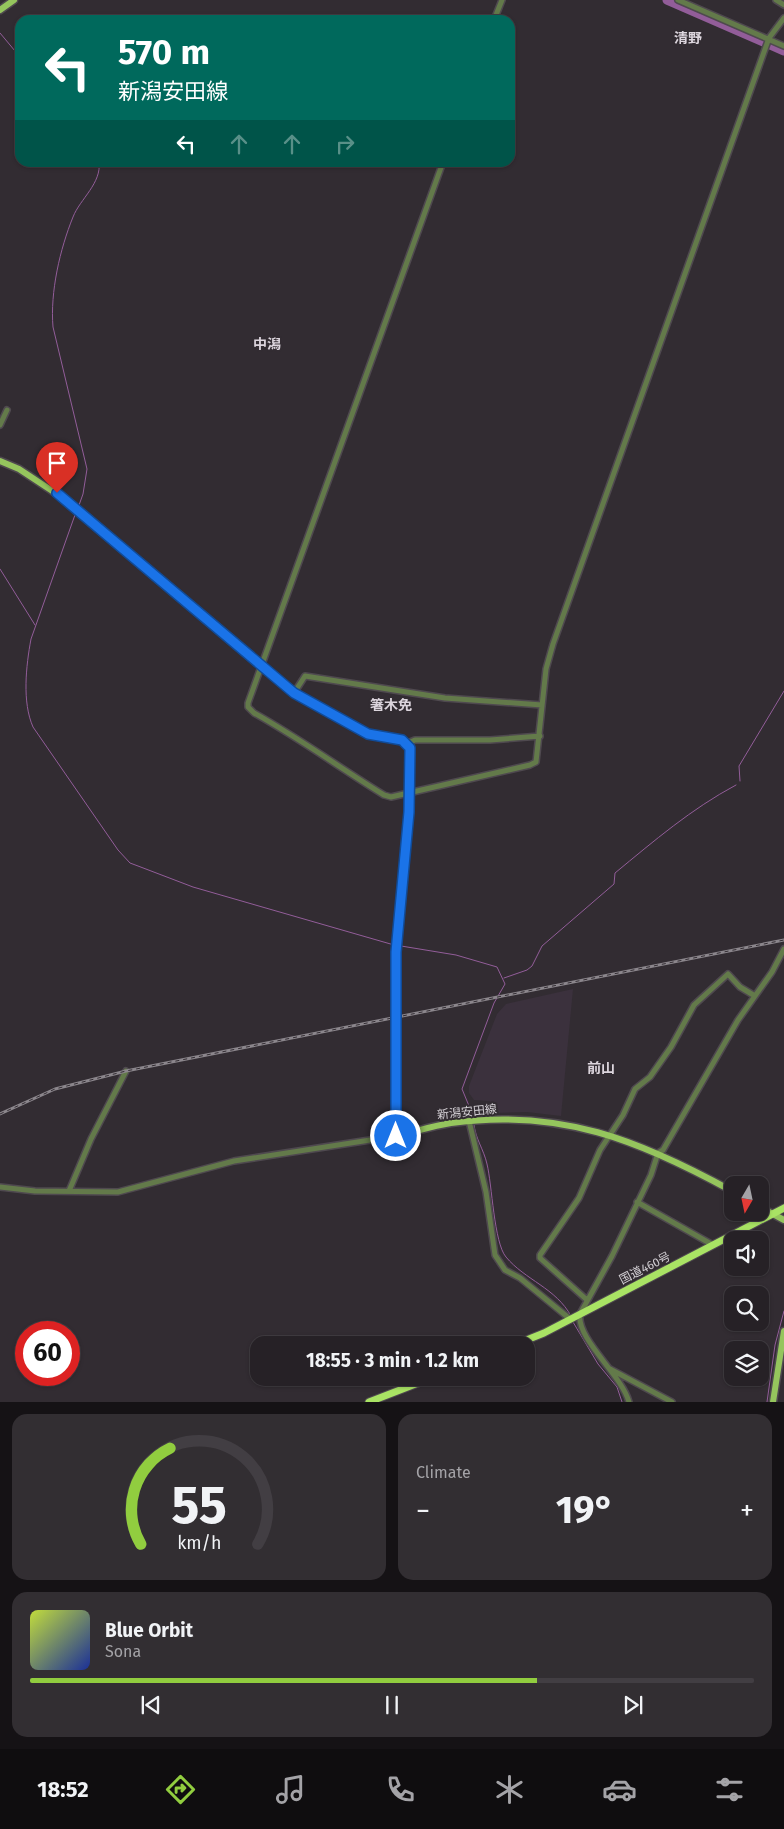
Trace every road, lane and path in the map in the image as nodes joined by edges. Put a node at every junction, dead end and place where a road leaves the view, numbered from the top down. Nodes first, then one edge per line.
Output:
1 (14, 0) edge
2 (502, 0) edge
3 (678, 0) edge
4 (776, 0) edge
5 (784, 5) edge
6 (0, 10) edge
7 (496, 15) edge
8 (784, 18) edge
9 (768, 42) junction
10 (784, 46) edge
11 (441, 167) edge
12 (7, 410) dead end
13 (0, 425) edge
14 (0, 461) edge
15 (261, 666) junction
16 (294, 693) junction
17 (542, 705) junction
18 (540, 736) junction
19 (408, 744) junction
20 (409, 793) junction
21 (784, 948) edge
22 (755, 996) junction
23 (126, 1071) dead end
24 (469, 1121) junction
25 (609, 1135) junction
26 (396, 1136) junction
27 (658, 1153) junction
28 (0, 1187) edge
29 (724, 1188) edge
30 (69, 1191) junction
31 (637, 1202) junction
32 (784, 1208) edge
33 (769, 1212) edge
34 (772, 1214) junction
35 (784, 1220) edge
36 (713, 1245) junction
37 (588, 1300) junction
38 (575, 1316) junction
39 (784, 1331) edge
40 (535, 1337) edge
41 (609, 1368) junction
42 (410, 1386) edge
43 (369, 1402) edge
44 (629, 1402) edge
45 (672, 1402) edge
46 (773, 1402) edge

1 - 6 main road
2 - 7 street
3 - 9 street
4 - 5 street
8 - 9 street
9 - 10 street
9 - 17 street
11 - 15 street
12 - 13 street
14 - 15 main road
15 - 16 main road
15 - 20 street
16 - 17 street
16 - 19 main road
17 - 18 street
18 - 19 street
18 - 20 street
19 - 20 main road
20 - 26 main road
21 - 22 street
22 - 25 street
22 - 27 street
23 - 30 street
24 - 25 main road, 新潟安田線
24 - 26 main road, 新潟安田線
24 - 38 street
25 - 27 main road, 新潟安田線
25 - 37 street
26 - 30 street
27 - 29 main road, 新潟安田線
27 - 31 street
28 - 30 street
31 - 36 street
31 - 37 street
32 - 34 highway, 国道460号
33 - 34 main road
34 - 35 main road
34 - 36 highway, 国道460号
36 - 38 highway, 国道460号
37 - 38 street
38 - 40 highway, 国道460号
38 - 41 street
39 - 46 main road
41 - 44 street
41 - 45 street
42 - 43 highway

